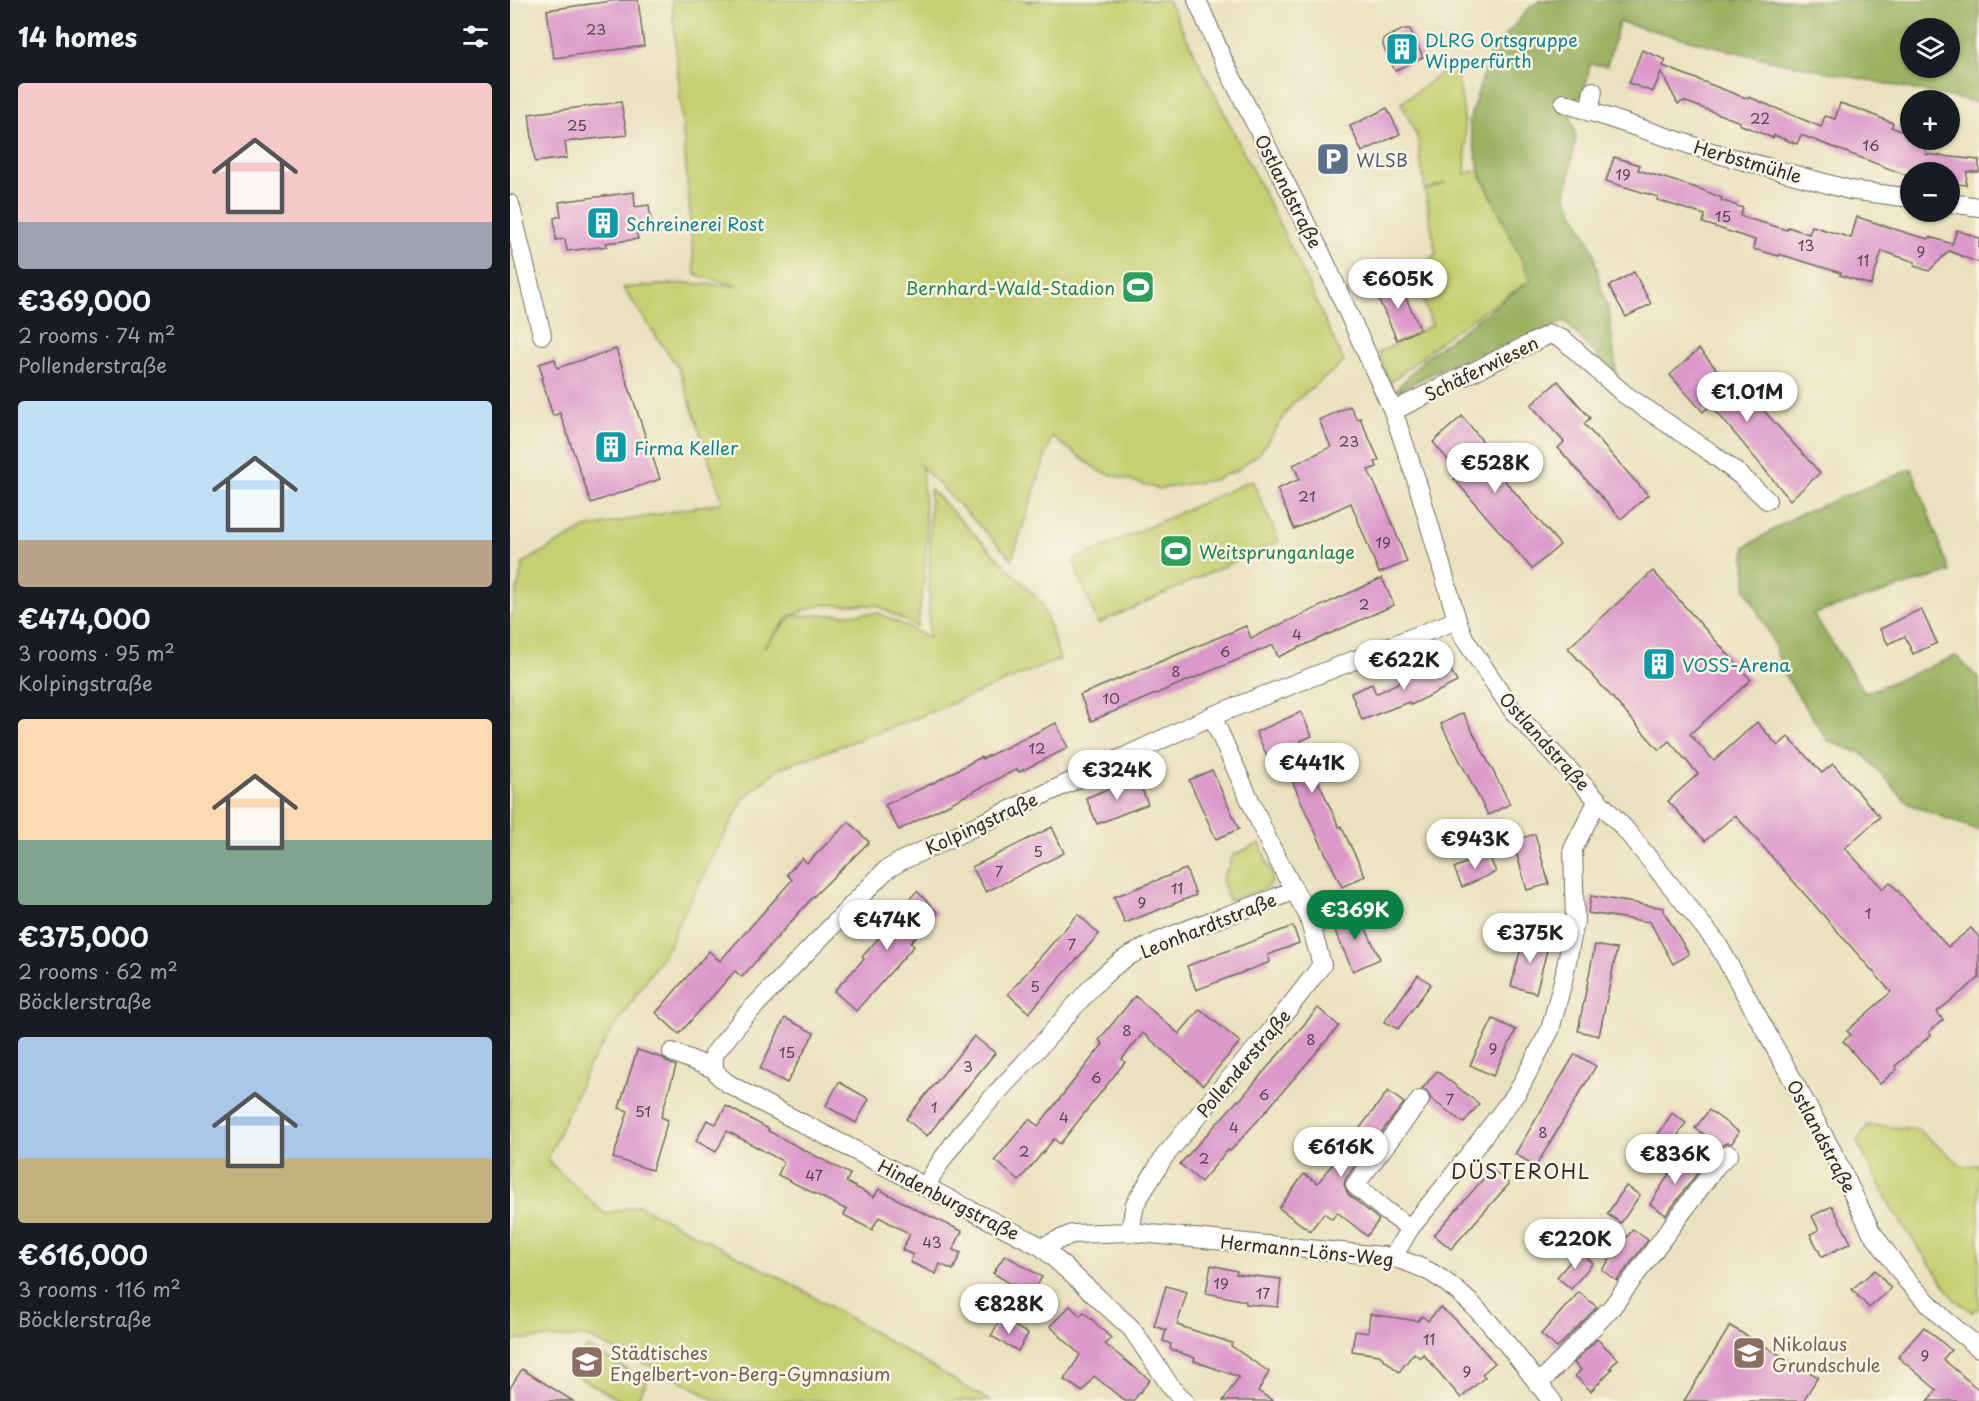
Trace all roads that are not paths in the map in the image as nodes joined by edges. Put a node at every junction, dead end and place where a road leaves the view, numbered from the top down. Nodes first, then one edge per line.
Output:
1 (1197, 0) edge
2 (1593, 91) dead end
3 (1564, 103) dead end
4 (1589, 112) junction
5 (1900, 197) edge
6 (510, 204) edge
7 (1960, 204) edge
8 (1979, 207) edge
9 (542, 335) dead end
10 (1393, 411) junction
11 (1767, 500) dead end
12 (1457, 620) junction
13 (1212, 716) junction
14 (1598, 800) junction
15 (1294, 890) junction
16 (672, 1052) dead end
17 (714, 1069) junction
18 (1420, 1100) dead end
19 (1729, 1154) dead end
20 (926, 1186) junction
21 (1410, 1228) junction
22 (1130, 1232) junction
23 (1042, 1247) junction
24 (1393, 1257) junction
25 (1979, 1348) edge
26 (1538, 1384) junction
27 (1184, 1401) edge
28 (1552, 1401) edge

1 - 10 street, Ostlandstraße
2 - 4 street
3 - 4 street, Herbstmühle
4 - 5 street, Herbstmühle
6 - 9 street
7 - 8 street
10 - 11 street, Schäferwiesen
10 - 12 street, Ostlandstraße
12 - 13 street, Kolpingstraße
12 - 14 street, Ostlandstraße
13 - 15 street, Leonhardtstraße
13 - 17 street, Kolpingstraße
14 - 21 street
14 - 25 street, Ostlandstraße
15 - 20 street, Leonhardtstraße
15 - 22 street, Pollenderstraße
16 - 17 street, Hindenburgstraße
17 - 20 street, Hindenburgstraße
18 - 21 street
19 - 26 street
20 - 23 street, Hindenburgstraße
21 - 24 street
22 - 23 street, Hermann-Löns-Weg
22 - 24 street, Hermann-Löns-Weg
23 - 27 street, Hindenburgstraße
24 - 26 street, Hermann-Löns-Weg
26 - 28 street, Hermann-Löns-Weg

